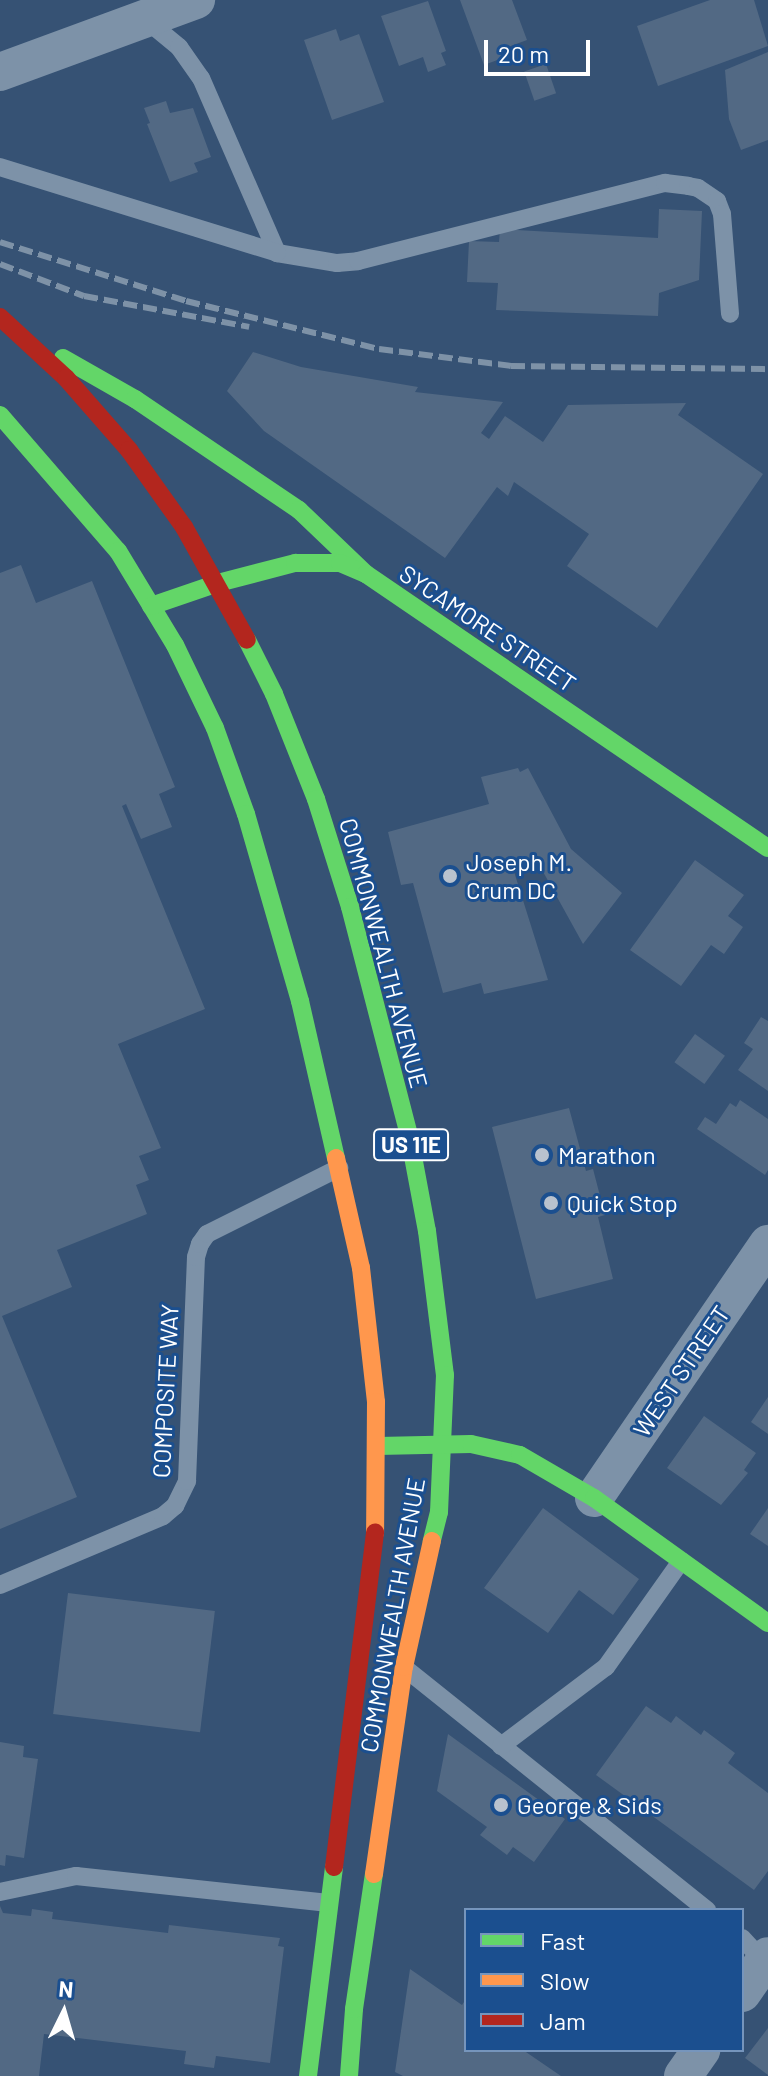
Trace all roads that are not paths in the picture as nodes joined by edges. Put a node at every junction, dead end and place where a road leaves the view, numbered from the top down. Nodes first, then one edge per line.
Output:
1 (196, 0) edge
2 (139, 9) edge
3 (0, 72) edge
4 (0, 167) edge
5 (277, 253) junction
6 (730, 314) dead end
7 (0, 317) edge
8 (17, 332) junction
9 (0, 415) edge
10 (366, 574) junction
11 (218, 583) junction
12 (151, 606) junction
13 (768, 848) edge
14 (339, 1168) junction
15 (768, 1244) edge
16 (443, 1444) junction
17 (378, 1446) junction
18 (594, 1498) junction
19 (681, 1561) junction
20 (0, 1585) edge
21 (768, 1623) edge
22 (404, 1667) junction
23 (501, 1746) junction
24 (0, 1892) edge
25 (329, 1903) junction
26 (704, 1908) edge
27 (761, 1956) edge
28 (744, 1989) edge
29 (700, 2052) edge
30 (308, 2076) edge
31 (349, 2076) edge
32 (683, 2076) edge

1 - 2 street
2 - 3 street
2 - 5 lane
4 - 5 lane
5 - 6 lane
7 - 8 main road, COMMONWEALTH AVENUE / US 11E
8 - 10 main road
8 - 11 main road, COMMONWEALTH AVENUE / US 11E
9 - 12 main road, COMMONWEALTH AVENUE / US 11E
10 - 11 main road, SYCAMORE STREET
10 - 13 main road, SYCAMORE STREET
11 - 12 main road, SYCAMORE STREET
11 - 16 main road, COMMONWEALTH AVENUE / US 11E
12 - 14 main road, COMMONWEALTH AVENUE / US 11E
14 - 17 main road, COMMONWEALTH AVENUE / US 11E
14 - 20 lane, COMPOSITE WAY
15 - 18 street, WEST STREET
16 - 17 main road
16 - 18 main road
16 - 22 main road, COMMONWEALTH AVENUE / US 11E
17 - 25 main road, COMMONWEALTH AVENUE / US 11E
18 - 19 main road
19 - 21 main road
19 - 23 lane
22 - 23 lane
22 - 31 main road, COMMONWEALTH AVENUE / US 11E
23 - 26 lane
24 - 25 lane
25 - 30 main road, COMMONWEALTH AVENUE / US 11E
27 - 28 street
29 - 32 street

